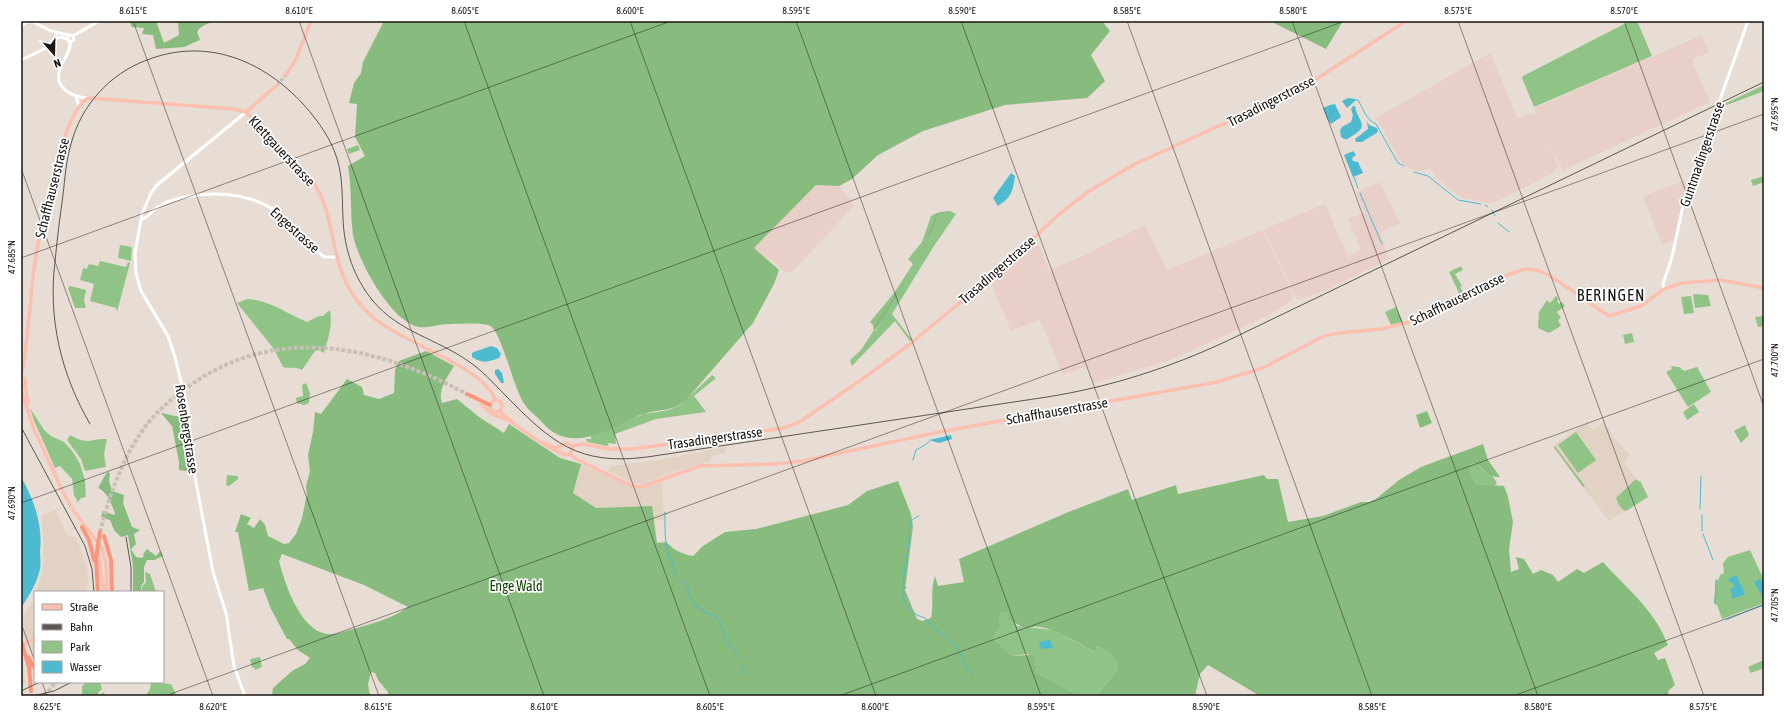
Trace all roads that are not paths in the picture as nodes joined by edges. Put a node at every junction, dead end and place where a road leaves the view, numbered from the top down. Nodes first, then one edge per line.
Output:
1 (32, 21) edge
2 (99, 21) edge
3 (311, 21) edge
4 (1406, 21) edge
5 (1748, 21) edge
6 (26, 22) edge
7 (21, 27) edge
8 (51, 31) junction
9 (71, 36) junction
10 (54, 39) junction
11 (66, 39) junction
12 (70, 42) junction
13 (21, 60) edge
14 (286, 75) tunnel mouth
15 (277, 85) tunnel mouth
16 (76, 97) junction
17 (88, 98) junction
18 (79, 106) junction
19 (246, 112) junction
20 (141, 219) junction
21 (337, 257) junction
22 (1764, 288) edge
23 (1664, 289) junction
24 (23, 369) junction
25 (21, 376) edge
26 (24, 384) edge
27 (21, 390) edge
28 (467, 394) tunnel mouth
29 (478, 400) junction
30 (495, 400) junction
31 (482, 405) joint
32 (490, 405) junction
33 (28, 410) junction
34 (500, 411) junction
35 (509, 420) junction
36 (544, 443) junction
37 (571, 446) junction
38 (569, 454) junction
39 (75, 513) junction
40 (82, 527) joint
41 (98, 557) junction
42 (96, 566) junction
43 (107, 579) junction
44 (103, 588) junction
45 (98, 591) edge
46 (102, 591) edge
47 (110, 591) edge
48 (34, 639) edge
49 (21, 641) edge
50 (22, 647) edge
51 (26, 655) junction
52 (34, 669) edge
53 (32, 691) dead end
54 (245, 696) edge

1 - 6 street
1 - 8 street
2 - 9 street
3 - 14 main road
4 - 37 main road, Trasadingerstrasse
5 - 23 street, Guntmadingerstrasse
6 - 7 street
8 - 9 street
8 - 10 street
9 - 11 street
9 - 12 street
10 - 11 street
10 - 13 street
11 - 12 street
12 - 16 street
15 - 19 main road
16 - 17 street
16 - 18 street
17 - 18 main road
17 - 19 main road, Klettgauerstrasse
18 - 24 main road, Schaffhauserstrasse
19 - 20 street, Rosenbergstrasse
19 - 21 main road, Klettgauerstrasse
20 - 21 street, Engestrasse
20 - 54 street, Rosenbergstrasse
21 - 30 main road, Klettgauerstrasse
22 - 23 main road
23 - 38 main road, Schaffhauserstrasse
24 - 25 main road, Schaffhauserstrasse
24 - 26 main road, Schaffhauserstrasse
25 - 26 main road
26 - 33 main road, Schaffhauserstrasse
27 - 33 main road, Schaffhauserstrasse
28 - 29 highway
29 - 31 highway
29 - 32 highway
30 - 32 main road
30 - 34 main road
31 - 35 main road
32 - 34 main road
33 - 39 main road, Schaffhauserstrasse
34 - 35 main road
35 - 36 main road
36 - 37 main road, Trasadingerstrasse
36 - 38 main road
37 - 38 main road
39 - 40 main road
39 - 43 main road, Schaffhauserstrasse
40 - 42 highway
41 - 42 highway
41 - 44 main road
41 - 47 highway
42 - 45 highway
43 - 44 main road, Schaffhauserstrasse
43 - 47 main road, Schaffhauserstrasse
44 - 46 main road, Schaffhauserstrasse
48 - 50 main road
49 - 50 highway
50 - 51 highway
51 - 52 highway
51 - 53 highway

